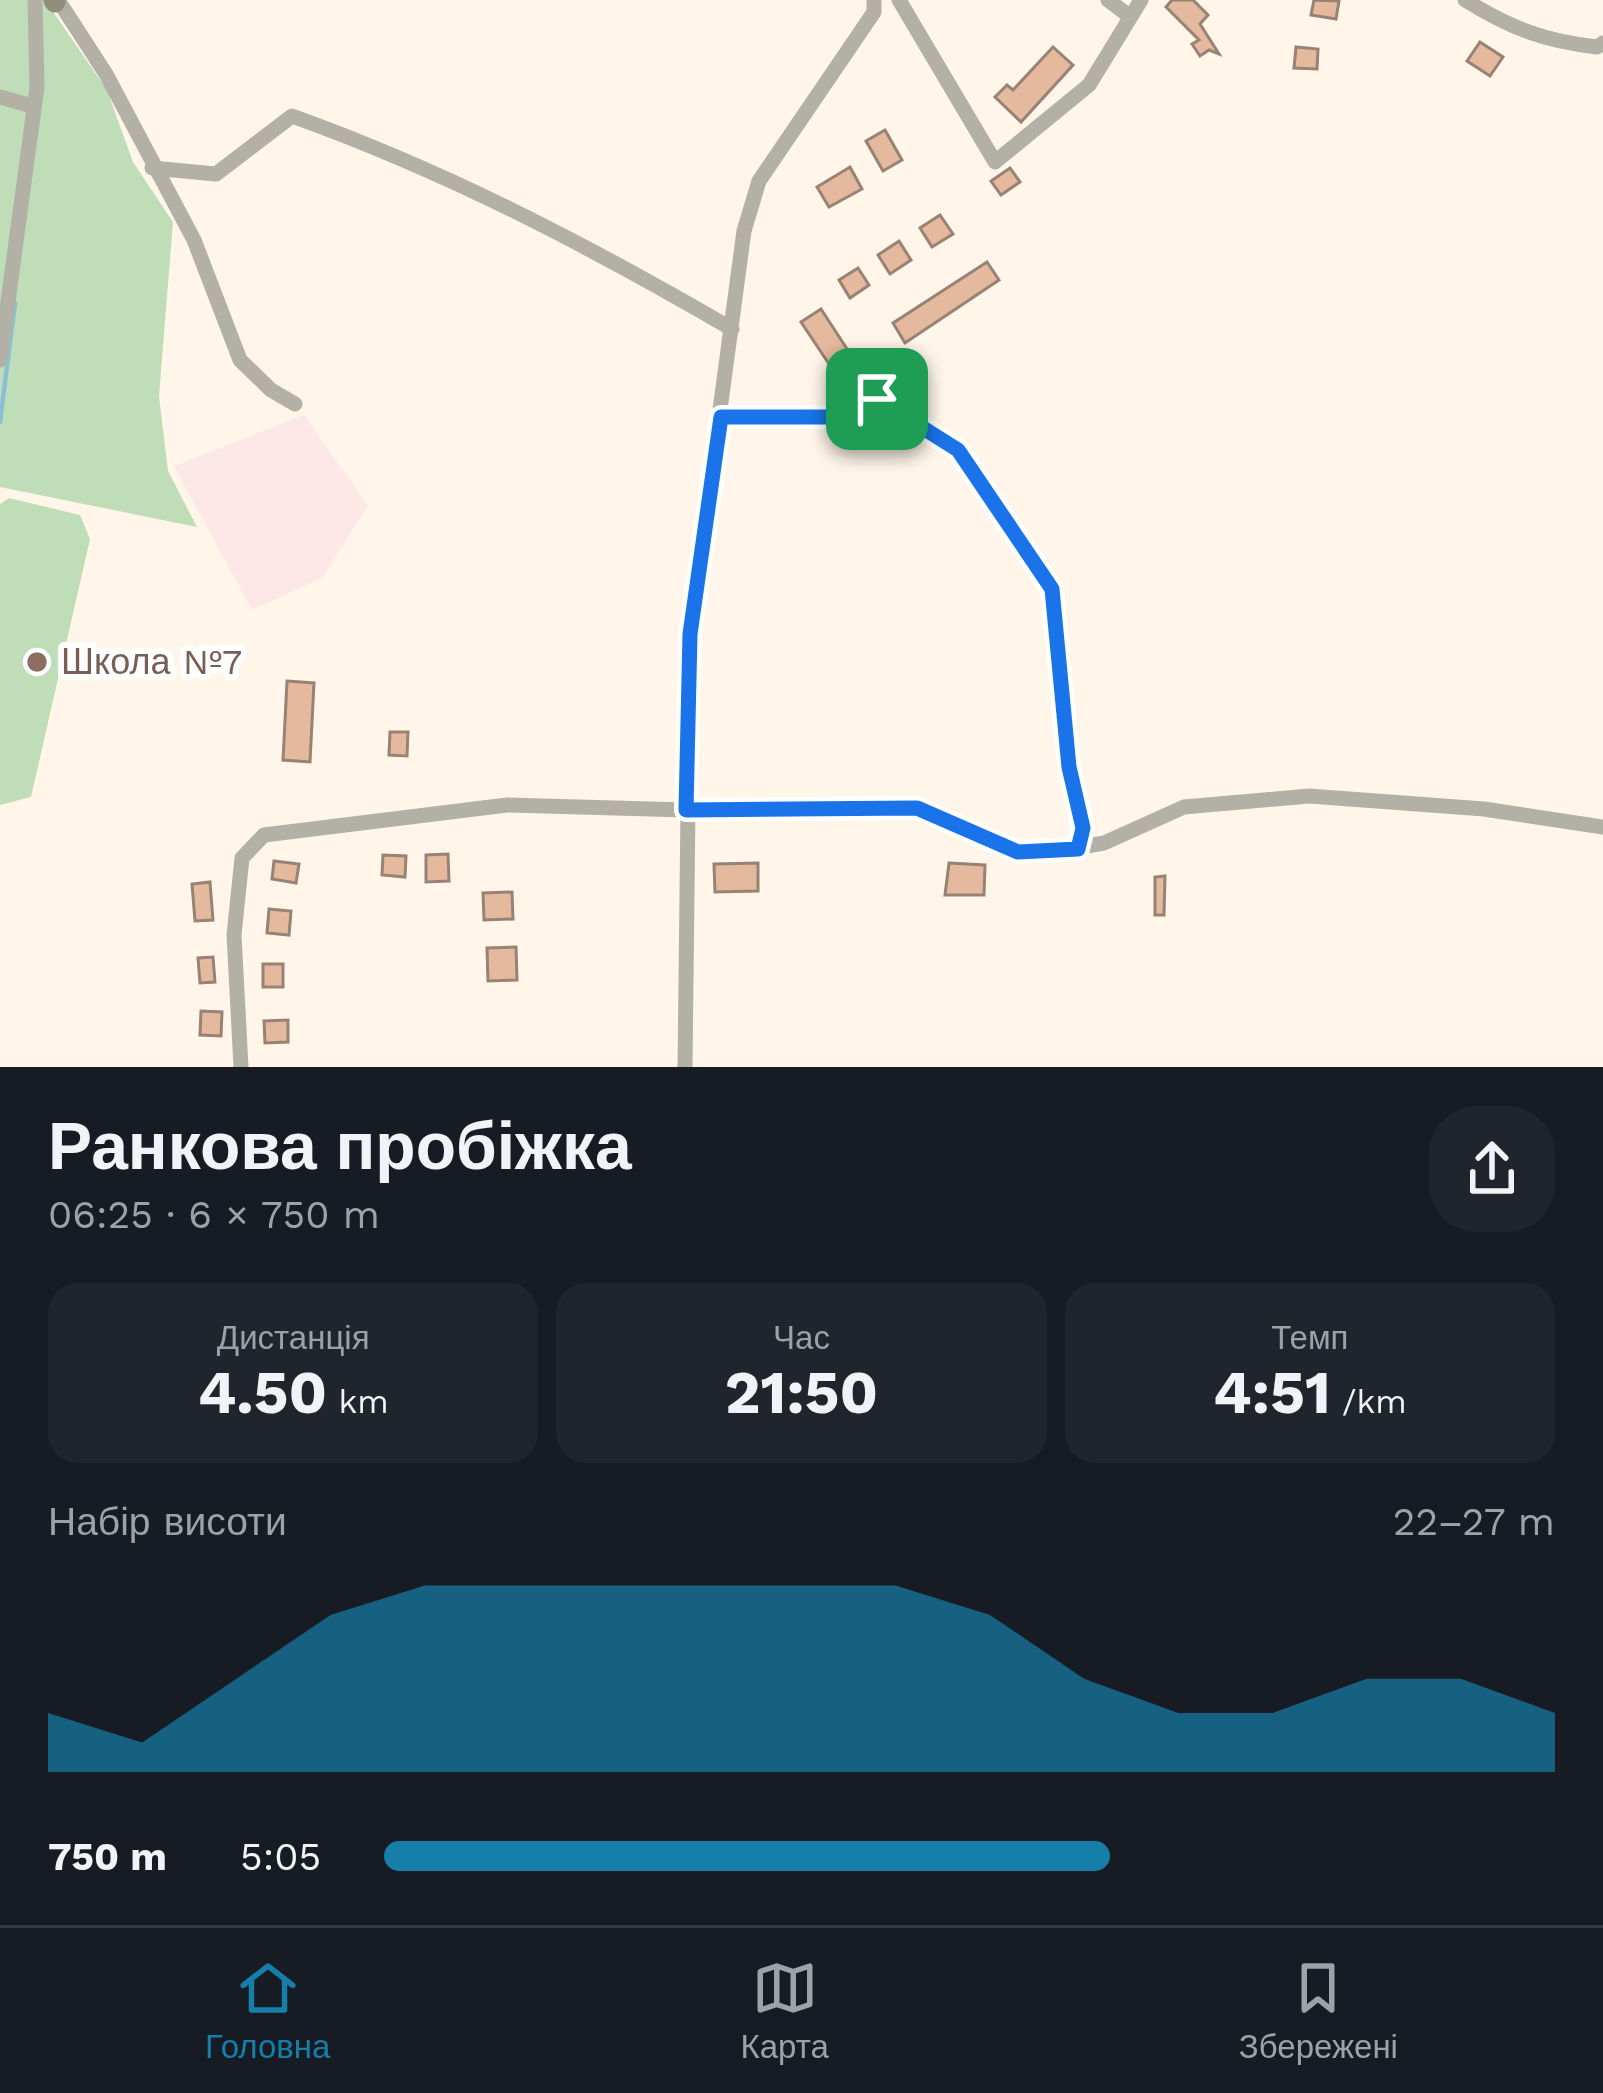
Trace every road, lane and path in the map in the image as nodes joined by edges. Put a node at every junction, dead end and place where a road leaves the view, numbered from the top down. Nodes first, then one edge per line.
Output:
1 (35, 0) edge
2 (56, 0) edge
3 (874, 0) edge
4 (898, 0) edge
5 (1108, 0) edge
6 (1142, 0) edge
7 (1465, 0) edge
8 (1127, 14) junction
9 (1603, 43) edge
10 (0, 97) edge
11 (32, 106) junction
12 (152, 167) junction
13 (732, 329) junction
14 (0, 360) edge
15 (295, 404) dead end
16 (720, 422) junction
17 (686, 810) junction
18 (1603, 826) edge
19 (1078, 849) junction
20 (241, 1067) edge
21 (685, 1067) edge

1 - 11 street
2 - 12 street
3 - 13 street
4 - 8 street
5 - 8 street
6 - 8 street
7 - 9 street
10 - 11 street
11 - 14 street
12 - 13 street
12 - 15 street
13 - 16 street
16 - 17 street
16 - 19 street
17 - 19 street
17 - 20 street
17 - 21 street
18 - 19 street

